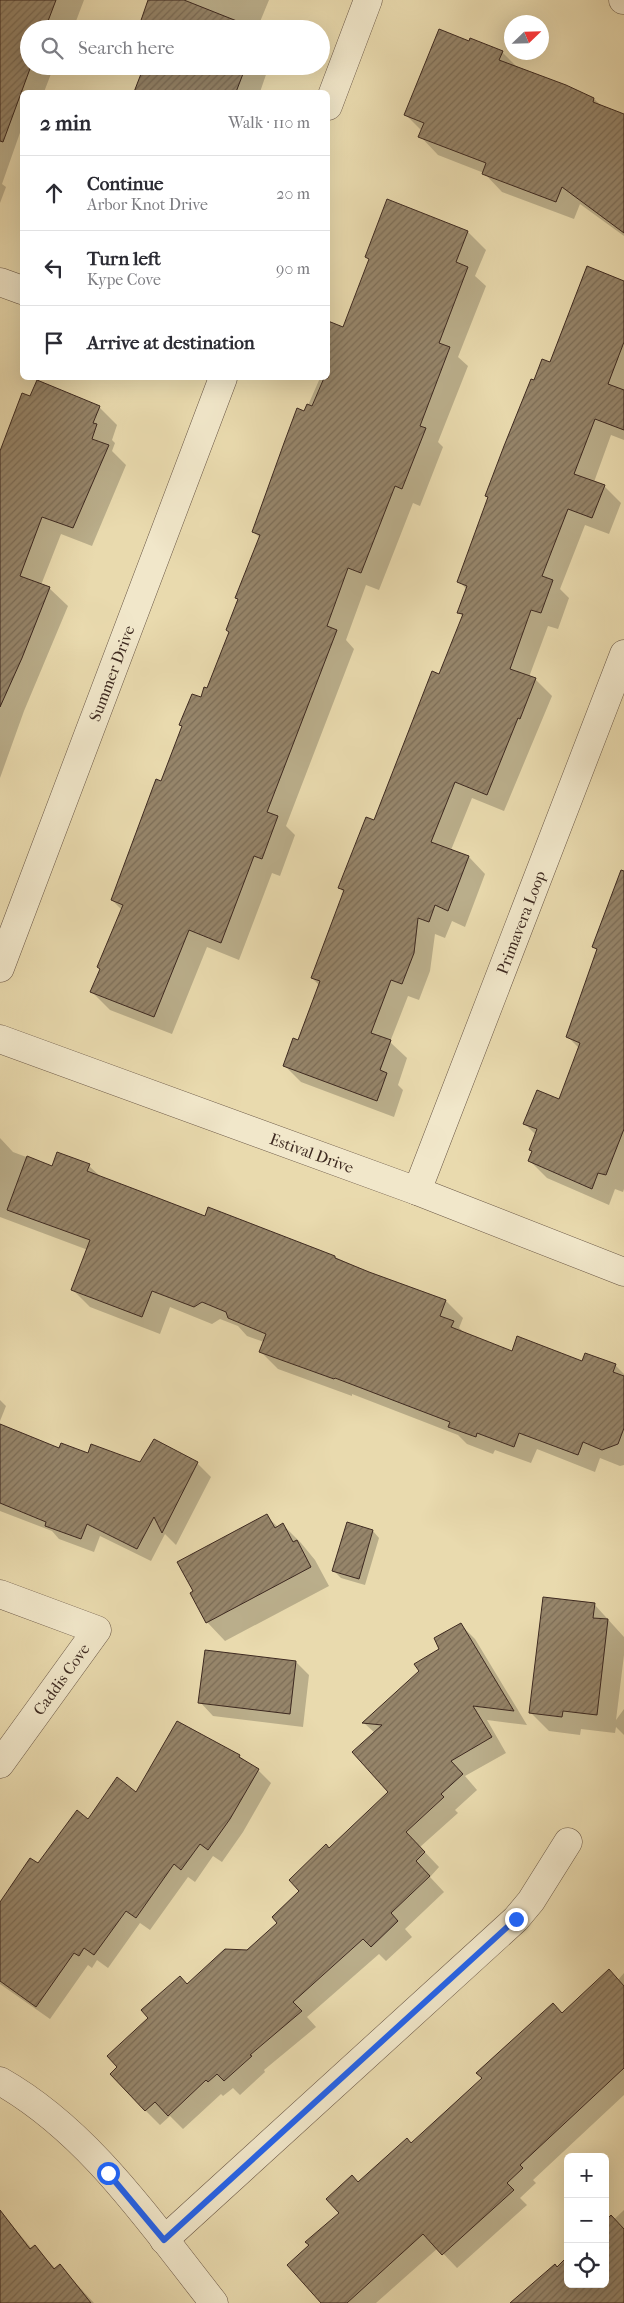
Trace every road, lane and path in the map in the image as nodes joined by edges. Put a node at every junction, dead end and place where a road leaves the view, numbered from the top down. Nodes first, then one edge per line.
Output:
1 (368, 0) edge
2 (330, 101) edge
3 (0, 282) edge
4 (20, 289) edge
5 (222, 380) edge
6 (624, 654) edge
7 (0, 968) edge
8 (0, 1039) edge
9 (417, 1192) junction
10 (624, 1272) edge
11 (0, 1594) edge
12 (0, 1764) edge
13 (568, 1842) dead end
14 (0, 2081) edge
15 (164, 2240) junction
16 (214, 2303) edge

1 - 2 street
3 - 4 street
5 - 7 street, Summer Drive
6 - 9 street, Primavera Loop
8 - 9 street, Estival Drive
9 - 10 street, Estival Drive
11 - 12 street, Caddis Cove
13 - 15 street
14 - 15 street
15 - 16 street

